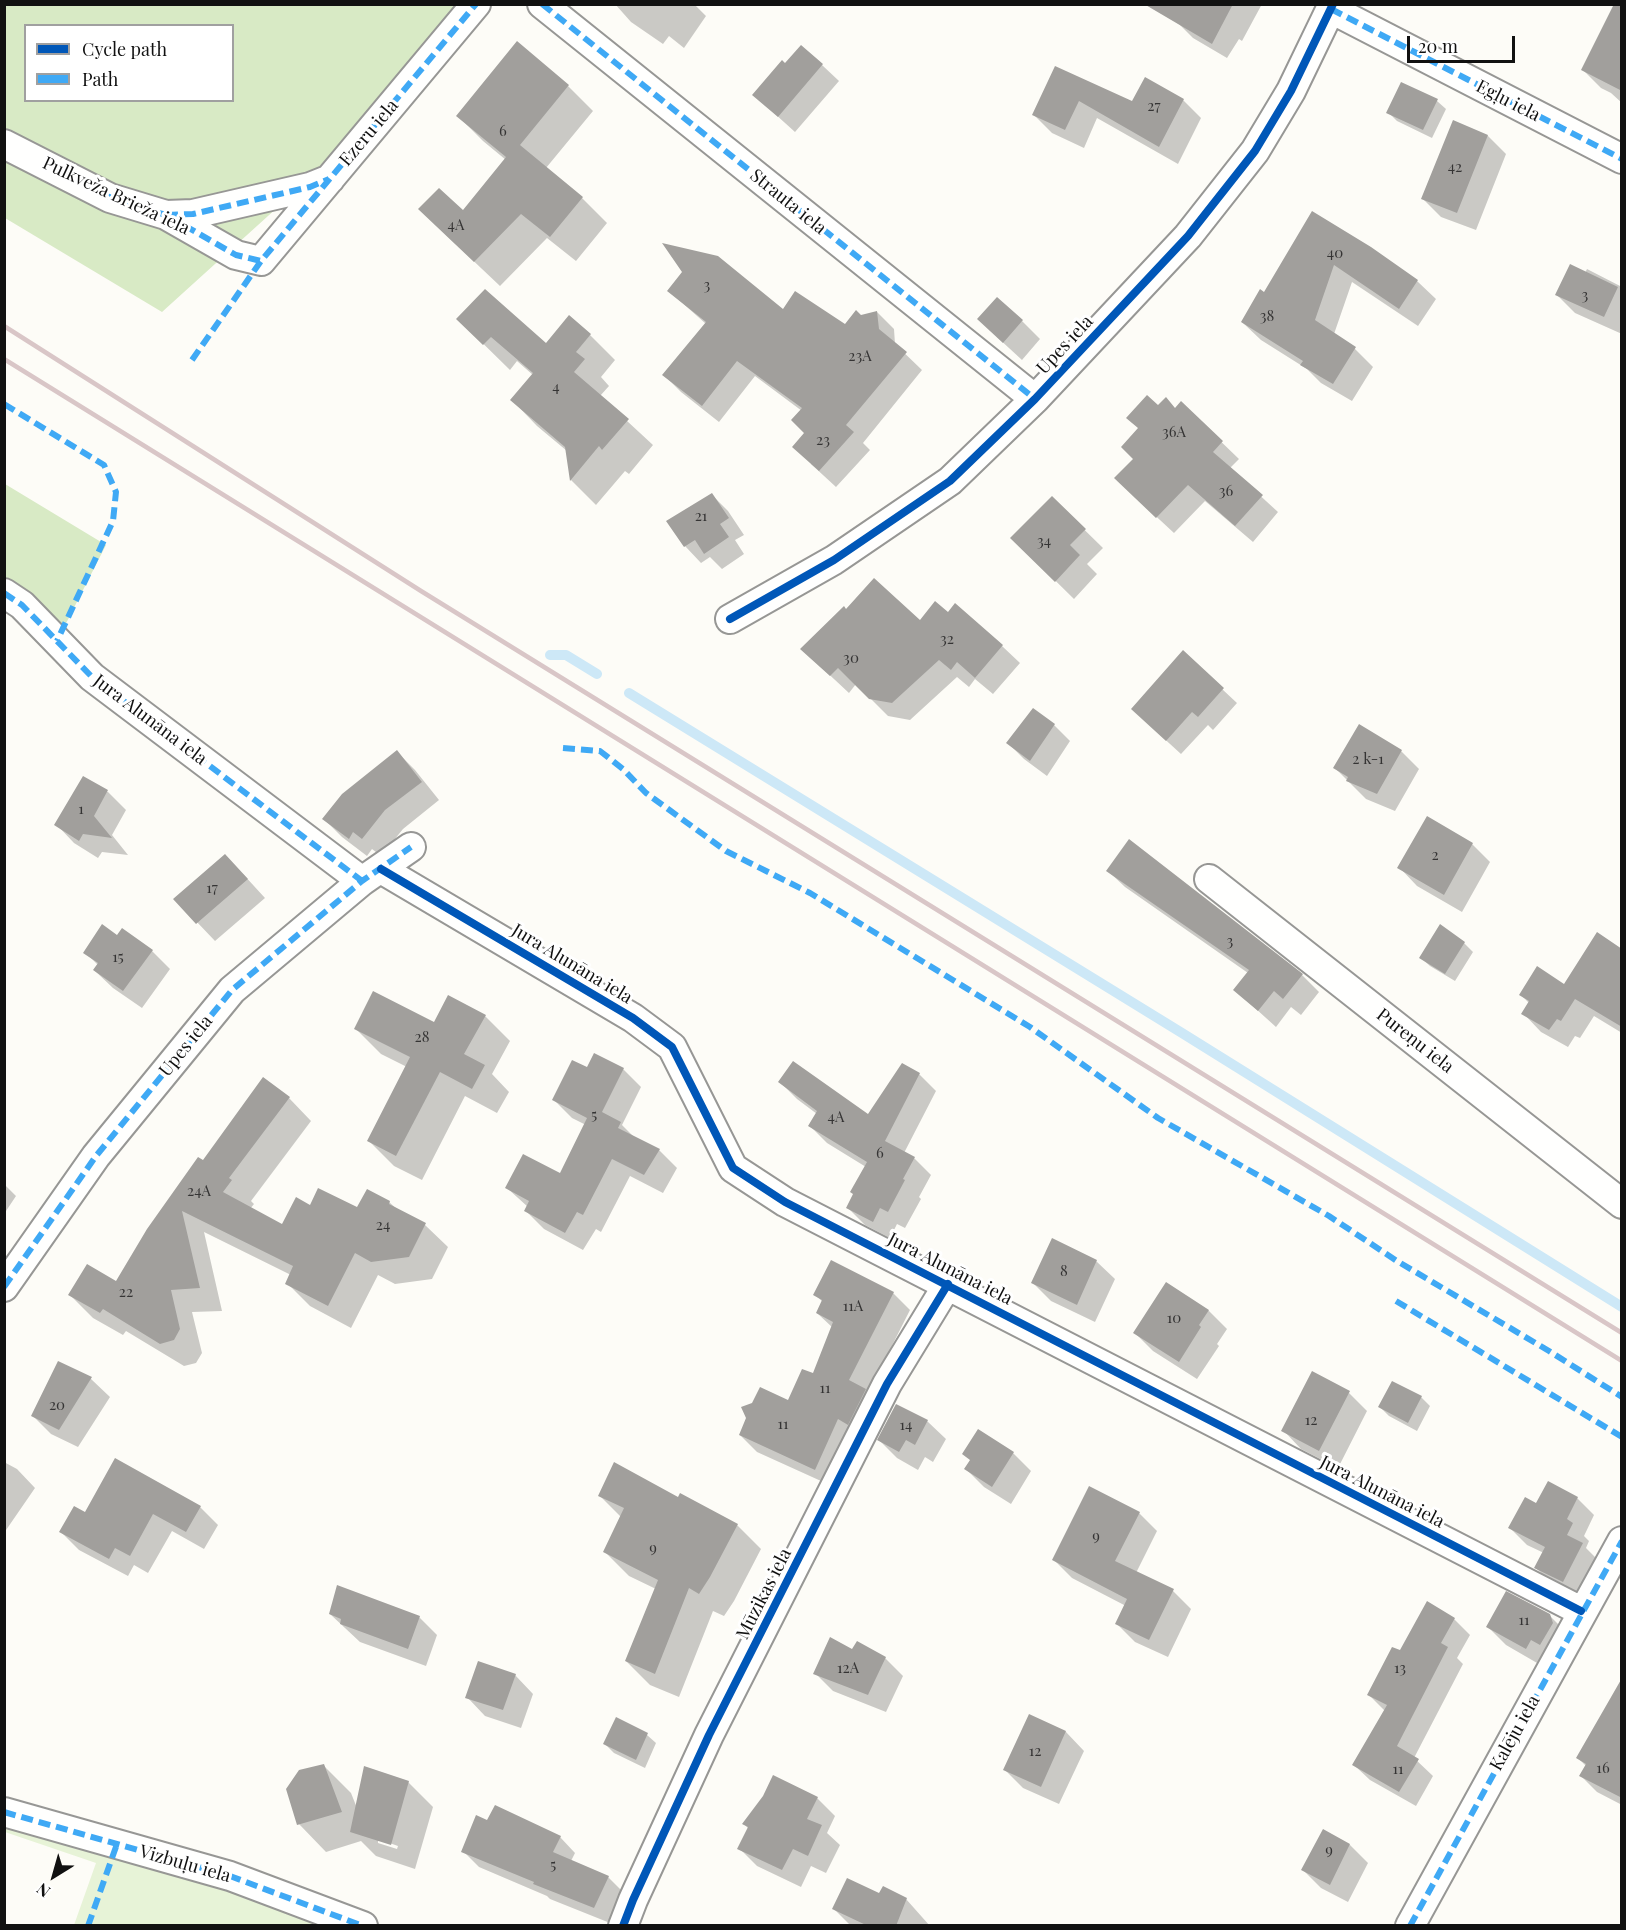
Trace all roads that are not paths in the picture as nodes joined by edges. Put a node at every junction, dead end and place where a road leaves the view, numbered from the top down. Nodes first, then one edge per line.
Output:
1 (476, 4) edge
2 (542, 4) edge
3 (1332, 7) edge
4 (4, 144) edge
5 (1622, 159) edge
6 (330, 179) junction
7 (165, 215) junction
8 (261, 261) joint
9 (1035, 399) junction
10 (4, 593) edge
11 (730, 619) dead end
12 (411, 846) dead end
13 (371, 875) junction
14 (1209, 879) dead end
15 (1622, 1204) edge
16 (948, 1284) junction
17 (4, 1287) edge
18 (1622, 1541) edge
19 (1581, 1611) junction
20 (4, 1812) edge
21 (363, 1926) edge
22 (623, 1926) edge
23 (1410, 1926) edge

1 - 6 street, Ezeru iela
2 - 9 street, Strauta iela
3 - 5 street, Egļu iela
3 - 9 street, Upes iela
4 - 7 street, Pulkveža Brieža iela
6 - 7 street
6 - 8 street, Ezeru iela
7 - 8 street, Pulkveža Brieža iela
9 - 11 street, Upes iela
10 - 13 street, Jura Alunāna iela
12 - 13 street, Upes iela
13 - 16 street, Jura Alunāna iela
13 - 17 street, Upes iela
14 - 15 street, Pureņu iela
16 - 19 street, Jura Alunāna iela
16 - 22 street, Mūzikas iela
18 - 19 street, Kalēju iela
19 - 23 street, Kalēju iela
20 - 21 street, Vizbuļu iela

